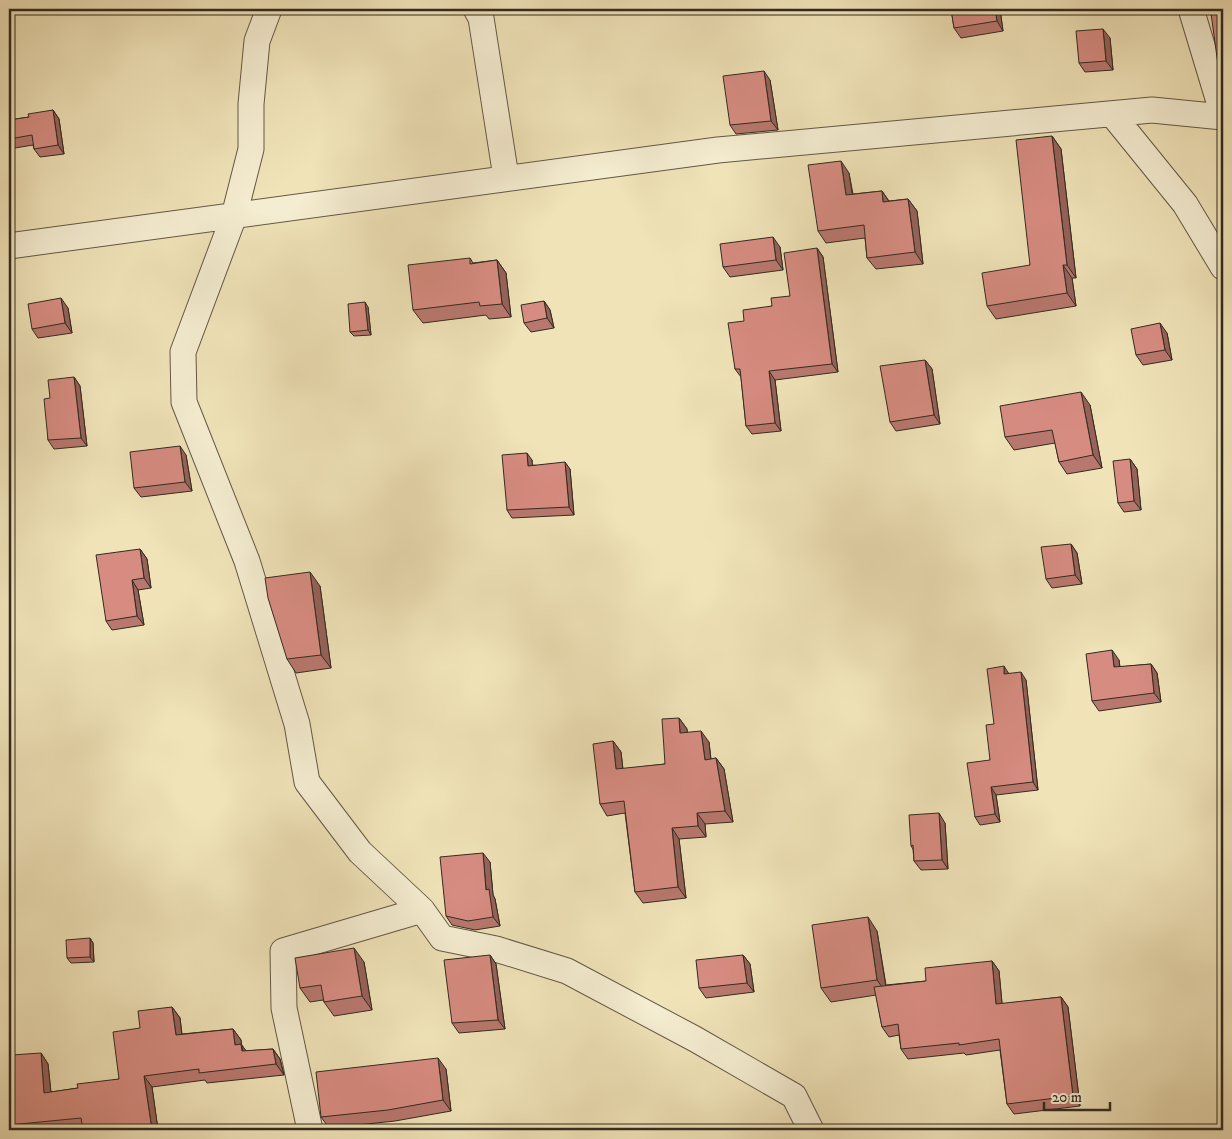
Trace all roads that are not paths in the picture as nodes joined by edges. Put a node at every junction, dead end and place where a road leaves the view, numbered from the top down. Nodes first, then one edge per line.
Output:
1 (269, 9) edge
2 (476, 9) edge
3 (1190, 9) edge
4 (1112, 114) junction
5 (1223, 116) edge
6 (506, 177) junction
7 (234, 216) junction
8 (9, 246) edge
9 (1223, 267) edge
10 (422, 910) junction
11 (794, 1096) junction
12 (310, 1130) edge
13 (798, 1130) edge
14 (811, 1130) edge

1 - 7 street
2 - 6 street
3 - 5 street
4 - 5 street
4 - 6 street
4 - 9 street
6 - 7 street
7 - 8 street
7 - 10 street
10 - 11 street
10 - 12 street
11 - 13 street
11 - 14 street

